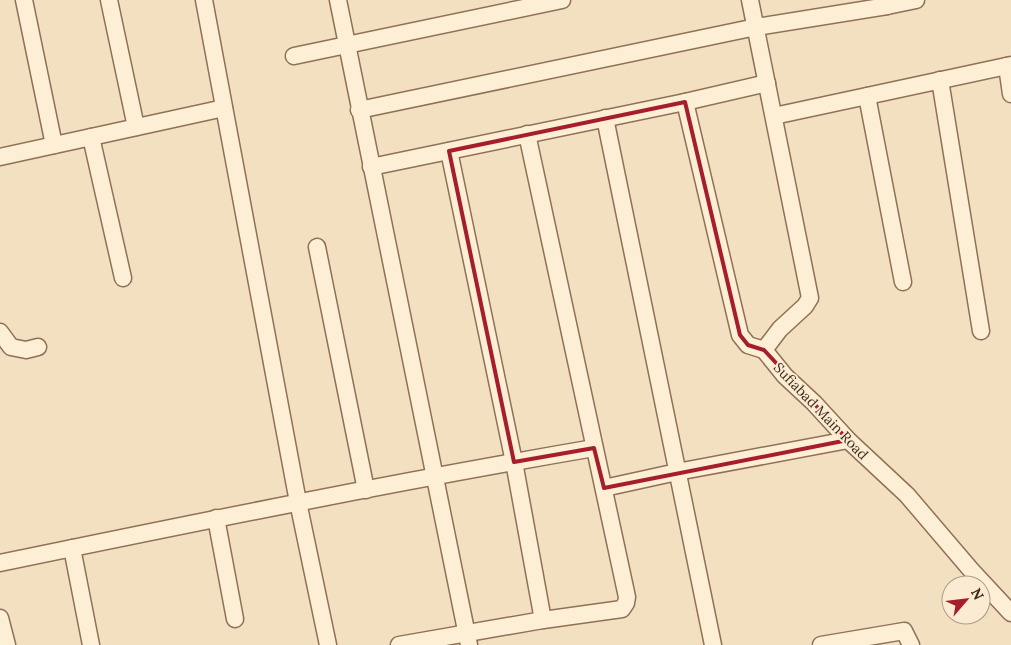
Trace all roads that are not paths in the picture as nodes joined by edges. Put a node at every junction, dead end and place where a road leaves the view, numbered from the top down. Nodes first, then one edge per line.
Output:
1 (24, 0) edge
2 (109, 0) edge
3 (204, 0) edge
4 (338, 0) edge
5 (562, 0) edge
6 (750, 0) edge
7 (916, 0) edge
8 (886, 3) edge
9 (756, 27) junction
10 (346, 45) junction
11 (294, 56) dead end
12 (1009, 66) edge
13 (940, 80) junction
14 (767, 83) junction
15 (1011, 94) edge
16 (867, 96) junction
17 (685, 102) junction
18 (224, 108) junction
19 (359, 110) junction
20 (774, 116) junction
21 (605, 118) junction
22 (136, 127) junction
23 (527, 134) junction
24 (91, 137) junction
25 (54, 145) junction
26 (448, 151) junction
27 (0, 157) edge
28 (371, 168) junction
29 (318, 247) dead end
30 (123, 278) dead end
31 (903, 282) dead end
32 (982, 331) dead end
33 (0, 332) edge
34 (38, 347) dead end
35 (764, 350) junction
36 (848, 440) junction
37 (594, 448) junction
38 (514, 462) junction
39 (677, 472) junction
40 (435, 475) junction
41 (604, 488) junction
42 (366, 490) junction
43 (298, 502) junction
44 (216, 518) junction
45 (72, 548) junction
46 (0, 562) edge
47 (1011, 613) edge
48 (0, 618) edge
49 (235, 619) dead end
50 (543, 620) junction
51 (468, 639) edge
52 (8, 645) edge
53 (91, 645) edge
54 (326, 645) edge
55 (399, 645) edge
56 (713, 645) edge
57 (821, 645) edge
58 (911, 645) edge

1 - 25 street
2 - 22 street
3 - 18 street
4 - 10 street
5 - 10 street
6 - 9 street, Sufiabad Main Road
7 - 8 street
8 - 9 street
9 - 14 street, Sufiabad Main Road
9 - 19 street
10 - 11 street
10 - 19 street
12 - 13 street
12 - 15 street
13 - 16 street
13 - 32 street
14 - 17 street
14 - 20 street, Sufiabad Main Road
16 - 20 street
16 - 31 street
17 - 21 street
17 - 35 street
18 - 22 street
18 - 43 street
19 - 28 street
20 - 35 street, Sufiabad Main Road
21 - 23 street
21 - 39 street
22 - 24 street
23 - 26 street
23 - 37 street
24 - 25 street
24 - 30 street
25 - 27 street
26 - 28 street
26 - 38 street
28 - 40 street
29 - 42 street
33 - 34 street
35 - 36 street, Sufiabad Main Road
36 - 39 street
36 - 47 street, Sufiabad Main Road
37 - 38 street
37 - 41 street
38 - 40 street
38 - 50 street
39 - 41 street
39 - 56 street
40 - 42 street
40 - 51 street
41 - 50 street
42 - 43 street
43 - 44 street
43 - 54 street
44 - 45 street
44 - 49 street
45 - 46 street
45 - 53 street
48 - 52 street
50 - 51 street
51 - 55 street
57 - 58 street

